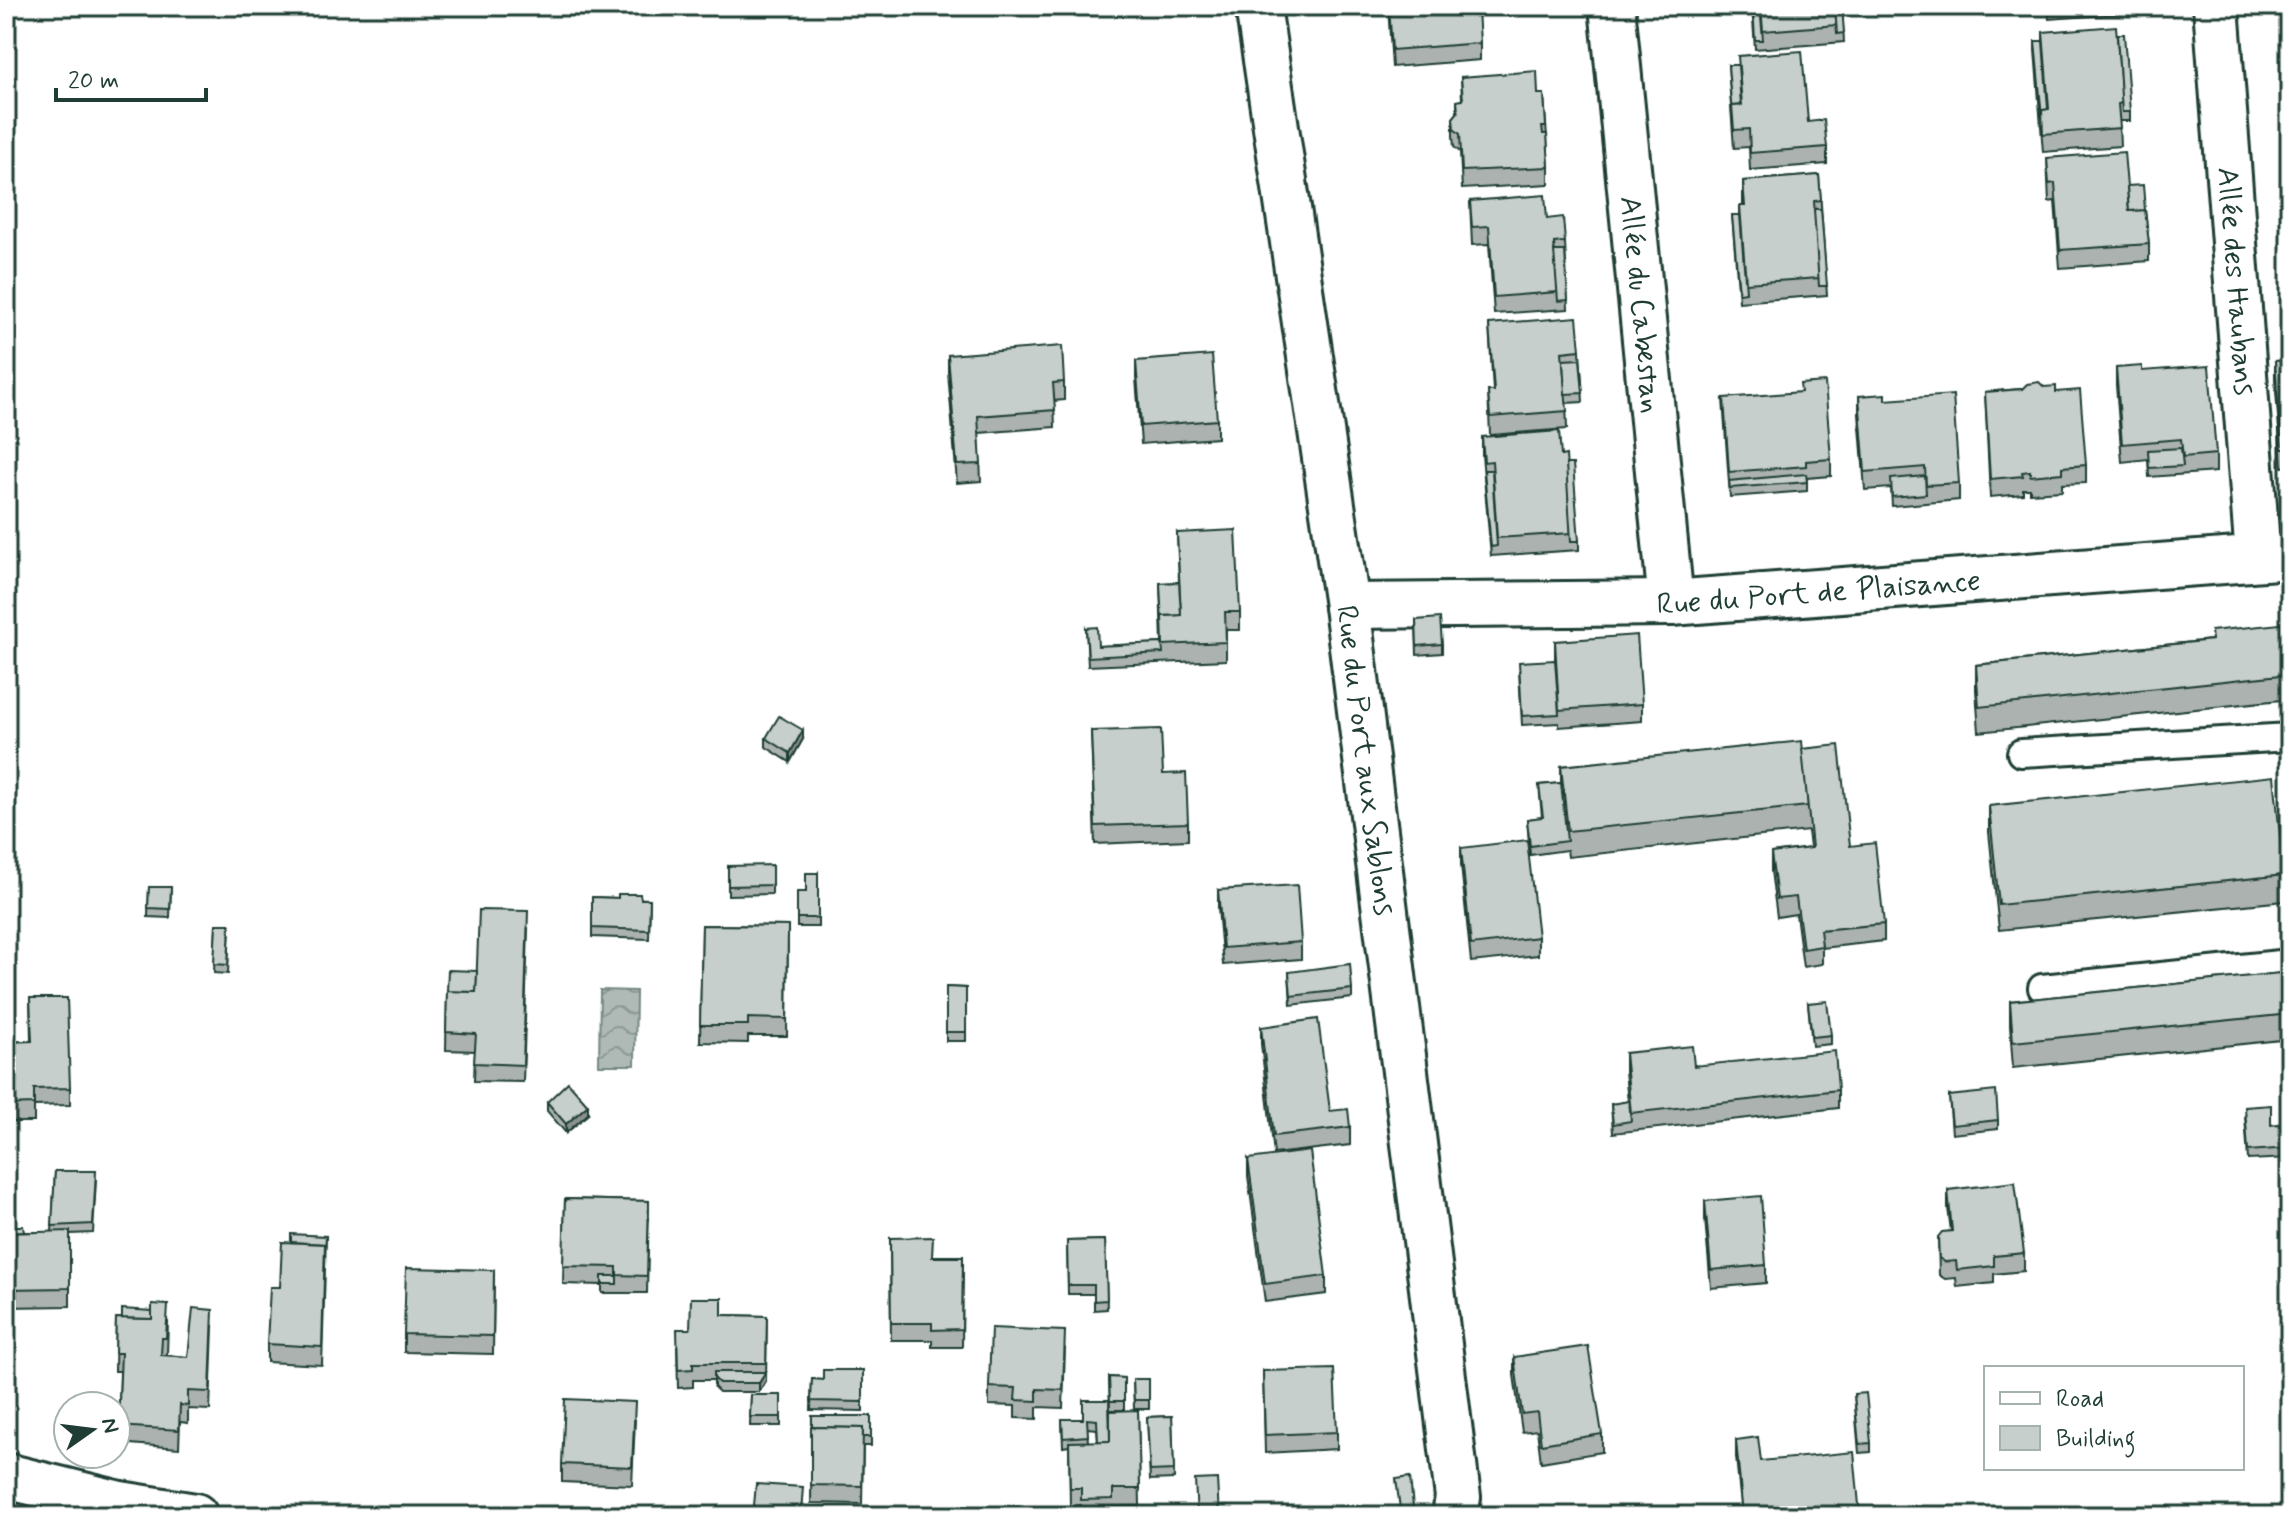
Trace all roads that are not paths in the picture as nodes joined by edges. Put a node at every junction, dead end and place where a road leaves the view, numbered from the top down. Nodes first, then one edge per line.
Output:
1 (1258, 6) edge
2 (1612, 6) edge
3 (2216, 6) edge
4 (2274, 557) edge
5 (1671, 603) junction
6 (1347, 606) junction
7 (2290, 737) edge
8 (2021, 753) dead end
9 (2290, 963) edge
10 (2042, 988) dead end
11 (6, 1476) edge
12 (195, 1516) edge
13 (1455, 1516) edge

1 - 6 street, Rue du Port aux Sablons
2 - 5 street, Allée du Cabestan
3 - 4 street, Allée des Haubans
4 - 5 street, Rue du Port de Plaisance
5 - 6 street, Rue du Port de Plaisance
6 - 13 street, Rue du Port aux Sablons
7 - 8 lane
9 - 10 lane
11 - 12 street

